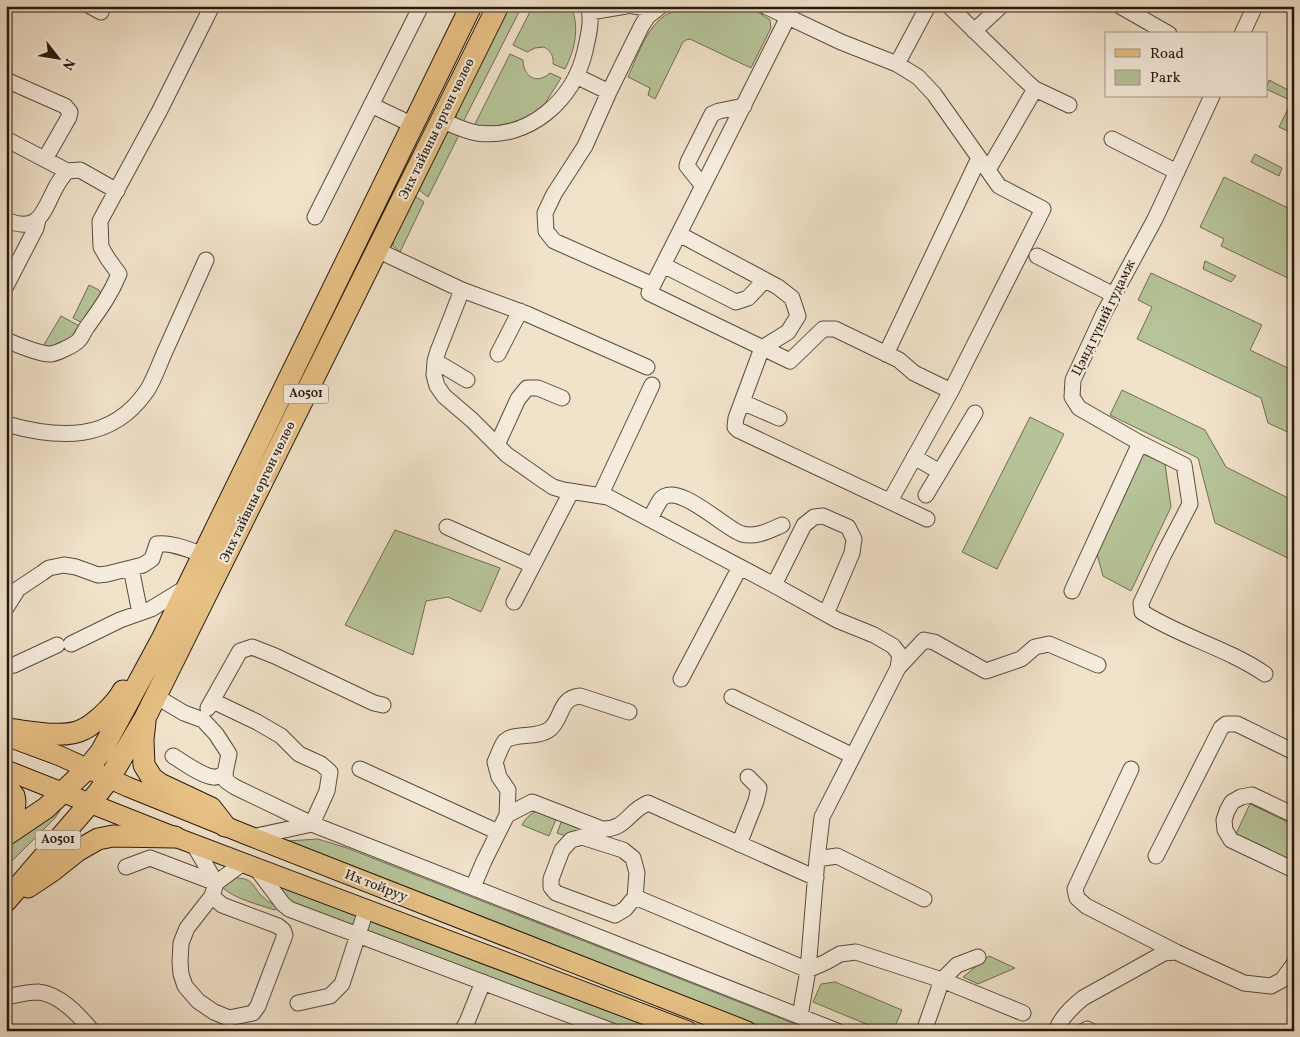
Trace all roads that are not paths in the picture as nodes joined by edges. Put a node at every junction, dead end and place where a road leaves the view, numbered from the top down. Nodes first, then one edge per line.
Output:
1 (212, 6) edge
2 (422, 6) edge
3 (498, 6) edge
4 (626, 6) edge
5 (634, 6) edge
6 (765, 6) edge
7 (928, 6) edge
8 (949, 6) edge
9 (1001, 6) edge
10 (1120, 6) edge
11 (1255, 6) edge
12 (465, 8) edge
13 (607, 8) edge
14 (659, 8) edge
15 (589, 9) edge
16 (788, 17) junction
17 (974, 31) junction
18 (1166, 32) edge
19 (1243, 32) edge
20 (897, 64) junction
21 (576, 76) junction
22 (6, 80) edge
23 (1035, 89) junction
24 (609, 92) junction
25 (1211, 98) edge
26 (371, 105) junction
27 (1069, 105) dead end
28 (744, 106) junction
29 (441, 120) junction
30 (413, 125) junction
31 (6, 138) edge
32 (1112, 139) dead end
33 (46, 159) junction
34 (983, 164) junction
35 (67, 170) junction
36 (1177, 172) junction
37 (703, 186) junction
38 (117, 191) junction
39 (315, 217) dead end
40 (6, 220) edge
41 (38, 220) junction
42 (678, 234) junction
43 (377, 250) junction
44 (1037, 256) dead end
45 (206, 260) dead end
46 (663, 265) junction
47 (765, 280) junction
48 (653, 285) junction
49 (6, 286) edge
50 (462, 290) junction
51 (1114, 295) junction
52 (520, 311) junction
53 (6, 340) edge
54 (762, 348) junction
55 (498, 354) dead end
56 (886, 354) junction
57 (435, 361) junction
58 (647, 367) dead end
59 (467, 380) dead end
60 (652, 385) dead end
61 (951, 391) junction
62 (562, 398) dead end
63 (742, 402) junction
64 (975, 413) dead end
65 (779, 418) dead end
66 (6, 424) edge
67 (1140, 443) junction
68 (497, 445) junction
69 (914, 457) junction
70 (940, 472) junction
71 (571, 492) junction
72 (926, 495) dead end
73 (600, 496) junction
74 (890, 501) junction
75 (650, 520) junction
76 (927, 520) dead end
77 (782, 525) dead end
78 (447, 527) dead end
79 (203, 555) junction
80 (532, 565) junction
81 (740, 567) junction
82 (131, 568) junction
83 (774, 585) junction
84 (187, 587) junction
85 (1072, 591) dead end
86 (514, 602) dead end
87 (6, 608) edge
88 (140, 613) junction
89 (826, 614) junction
90 (162, 639) junction
91 (1098, 665) dead end
92 (6, 666) edge
93 (898, 668) junction
94 (1265, 674) dead end
95 (681, 679) dead end
96 (157, 697) junction
97 (732, 697) dead end
98 (213, 701) junction
99 (383, 705) dead end
100 (629, 712) dead end
101 (146, 718) junction
102 (202, 720) junction
103 (6, 729) edge
104 (6, 736) edge
105 (1294, 752) edge
106 (173, 756) dead end
107 (853, 756) junction
108 (360, 768) dead end
109 (1131, 768) dead end
110 (87, 769) junction
111 (6, 770) edge
112 (225, 773) junction
113 (748, 777) dead end
114 (109, 779) junction
115 (6, 786) edge
116 (63, 792) junction
117 (90, 803) junction
118 (507, 815) junction
119 (1294, 815) edge
120 (312, 824) junction
121 (225, 826) junction
122 (6, 828) edge
123 (498, 832) junction
124 (6, 835) edge
125 (252, 837) junction
126 (184, 841) junction
127 (739, 844) junction
128 (1156, 856) dead end
129 (817, 859) junction
130 (249, 865) junction
131 (126, 868) dead end
132 (1294, 870) edge
133 (816, 878) junction
134 (473, 887) junction
135 (214, 889) junction
136 (635, 897) junction
137 (924, 899) dead end
138 (6, 900) edge
139 (366, 910) junction
140 (358, 935) junction
141 (1176, 952) junction
142 (978, 957) dead end
143 (1294, 964) edge
144 (808, 970) junction
145 (942, 980) junction
146 (483, 982) junction
147 (6, 997) edge
148 (298, 1003) dead end
149 (1023, 1013) dead end
150 (800, 1016) junction
151 (602, 1029) edge
152 (92, 1031) edge
153 (462, 1031) edge
154 (688, 1031) edge
155 (747, 1031) edge
156 (838, 1031) edge
157 (924, 1031) edge
158 (1056, 1031) edge
159 (1084, 1031) edge
160 (1091, 1031) edge

1 - 38 street
2 - 26 street
3 - 29 highway, Энх тайвны өргөн чөлөө / A0501
4 - 13 street
5 - 14 street
6 - 16 street
7 - 20 street
8 - 17 street
9 - 17 street
10 - 18 street
11 - 19 street
12 - 30 highway, Энх тайвны өргөн чөлөө / A0501
13 - 15 street
14 - 24 street
15 - 21 street
16 - 20 street
16 - 28 street
17 - 23 street
20 - 34 street
21 - 24 street
21 - 29 street
22 - 33 street
23 - 27 street
23 - 34 street
24 - 48 street
25 - 36 street, Цэнд гүний гудамж
26 - 30 street
26 - 39 street
28 - 37 street
28 - 37 street
29 - 43 highway, Энх тайвны өргөн чөлөө / A0501
30 - 79 highway, Энх тайвны өргөн чөлөө / A0501
31 - 33 street
32 - 36 street
33 - 35 street
34 - 56 street
34 - 61 street
35 - 38 street
35 - 41 street
36 - 51 street, Цэнд гүний гудамж
37 - 42 street
38 - 53 street
40 - 41 street
41 - 49 street
42 - 46 street
42 - 47 street
43 - 50 street
43 - 96 highway, Энх тайвны өргөн чөлөө / A0501
44 - 51 street
45 - 66 street
46 - 47 street
46 - 48 street
47 - 54 street
48 - 54 street
50 - 52 street
50 - 57 street
51 - 67 street, Цэнд гүний гудамж
52 - 55 street
52 - 58 street
54 - 56 street
54 - 63 street
56 - 61 street
57 - 59 street
57 - 68 street
60 - 73 street
61 - 69 street
62 - 68 street
63 - 65 street
63 - 74 street
64 - 70 street
67 - 85 street
67 - 94 street, Цэнд гүний гудамж
68 - 71 street
69 - 70 street
69 - 74 street
70 - 72 street
71 - 73 street
71 - 80 street
73 - 75 street
74 - 76 street
75 - 77 street
75 - 81 street
78 - 80 street
79 - 82 street
79 - 84 highway, Энх тайвны өргөн чөлөө / A0501
80 - 86 street
81 - 83 street
81 - 95 street
82 - 87 street
82 - 88 street
83 - 89 street
83 - 89 street
84 - 88 street
84 - 90 highway, Энх тайвны өргөн чөлөө / A0501
88 - 92 street
89 - 93 street
90 - 103 highway
90 - 110 highway, Энх тайвны өргөн чөлөө / A0501
91 - 93 street
93 - 107 street
96 - 101 highway, Энх тайвны өргөн чөлөө / A0501
96 - 102 street
97 - 107 street
98 - 99 street
98 - 102 street
98 - 120 street
100 - 118 street
101 - 114 highway, Энх тайвны өргөн чөлөө / A0501
101 - 121 highway
102 - 112 street
104 - 110 main road, Их тойруу
105 - 128 street
106 - 112 street
107 - 129 street
108 - 123 street
109 - 141 street
110 - 114 main road, Их тойруу
110 - 116 highway, Энх тайвны өргөн чөлөө / A0501
111 - 116 main road, Их тойруу
112 - 120 street
113 - 127 street
114 - 117 highway, Энх тайвны өргөн чөлөө / A0501
114 - 121 main road, Их тойруу
115 - 122 highway
116 - 117 main road, Их тойруу
116 - 124 highway, Энх тайвны өргөн чөлөө / A0501
117 - 126 main road, Их тойруу
117 - 138 highway, Энх тайвны өргөн чөлөө / A0501
118 - 123 street
118 - 127 street
119 - 132 street
120 - 125 street
120 - 134 street
121 - 125 main road, Их тойруу
123 - 134 street
125 - 155 main road, Их тойруу
126 - 130 main road, Их тойруу
126 - 135 street
126 - 138 highway
127 - 133 street
129 - 133 street
129 - 137 street
130 - 135 street
130 - 139 main road, Их тойруу
130 - 140 street
131 - 135 street
133 - 144 street
134 - 150 street
135 - 135 street
136 - 136 street
136 - 144 street
139 - 140 street
139 - 154 main road, Их тойруу
140 - 146 street
140 - 148 street
141 - 143 street
141 - 158 street
142 - 145 street
144 - 145 street
144 - 150 street
145 - 149 street
145 - 157 street
146 - 151 street
146 - 153 street
147 - 152 street
150 - 156 street
159 - 160 street

